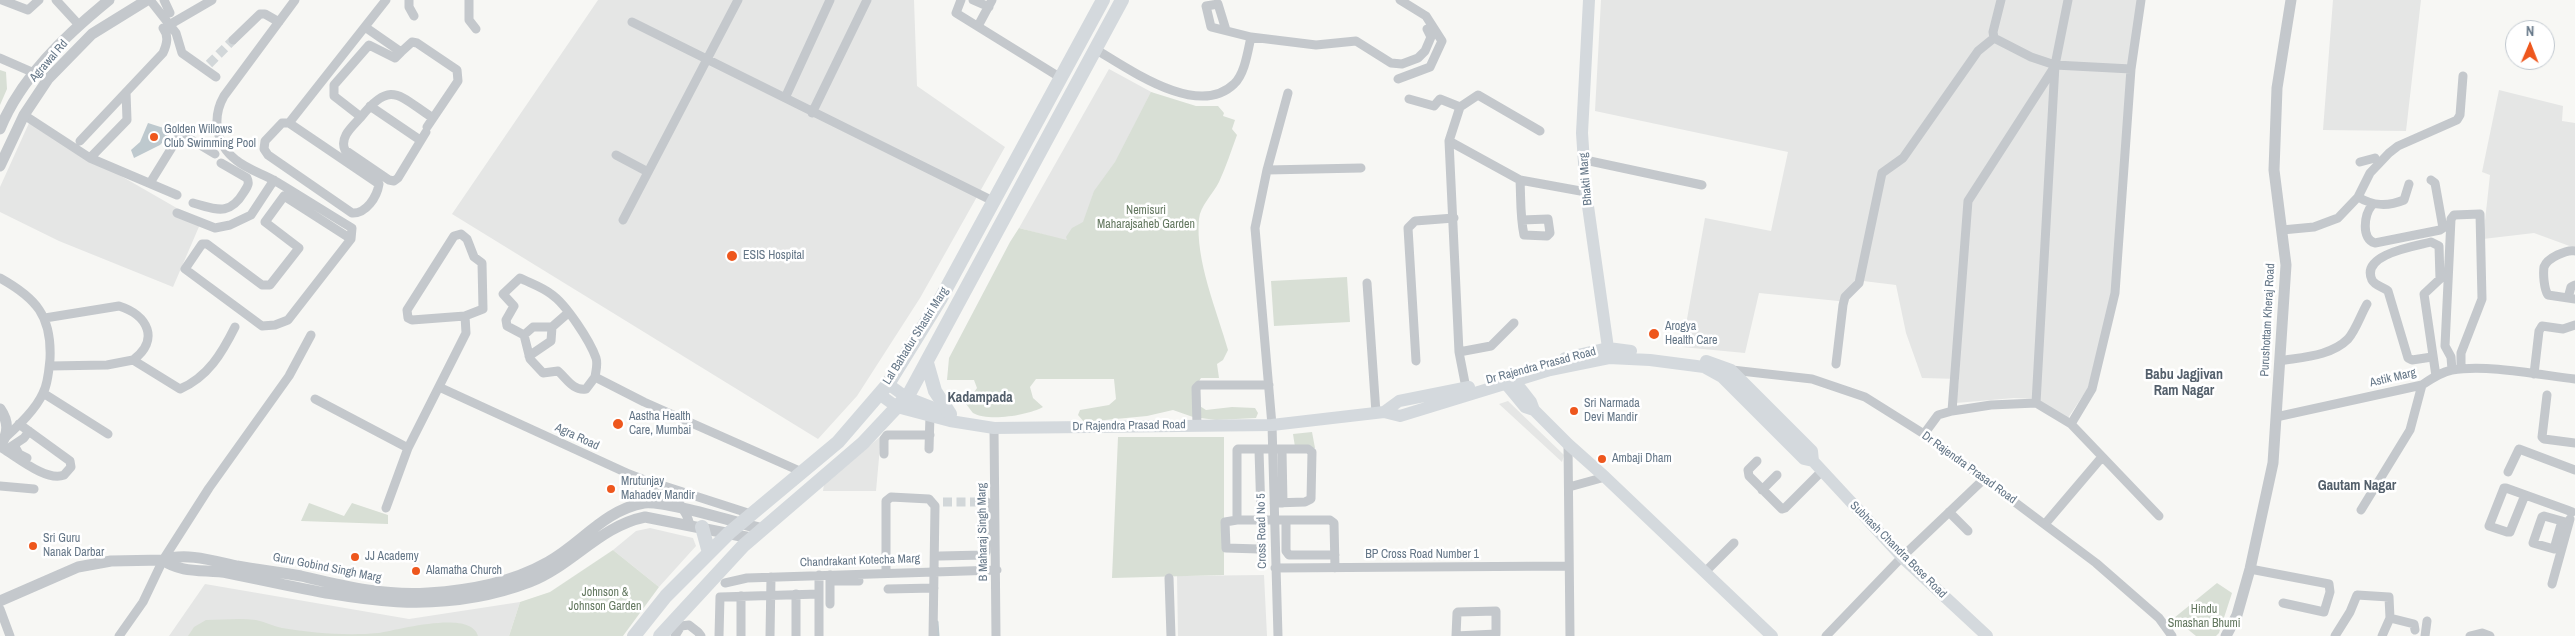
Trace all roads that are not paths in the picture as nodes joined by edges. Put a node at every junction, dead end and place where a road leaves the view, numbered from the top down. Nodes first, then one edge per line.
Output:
1 (2, 0) edge
2 (39, 0) edge
3 (56, 0) edge
4 (109, 0) edge
5 (148, 0) edge
6 (164, 0) edge
7 (212, 0) edge
8 (295, 0) edge
9 (386, 0) edge
10 (409, 0) edge
11 (469, 0) edge
12 (738, 0) edge
13 (830, 0) edge
14 (867, 0) edge
15 (961, 0) edge
16 (973, 0) edge
17 (1103, 0) edge
18 (1122, 0) edge
19 (1400, 0) edge
20 (1589, 0) edge
21 (2001, 0) edge
22 (2068, 0) edge
23 (2141, 0) edge
24 (2291, 0) edge
25 (991, 4) edge
26 (414, 16) dead end
27 (167, 22) junction
28 (279, 22) junction
29 (632, 22) dead end
30 (80, 25) junction
31 (978, 26) junction
32 (365, 27) junction
33 (476, 29) dead end
34 (1427, 29) dead end
35 (1226, 30) dead end
36 (1251, 36) junction
37 (1994, 38) junction
38 (233, 40) tunnel mouth
39 (1095, 49) junction
40 (401, 52) junction
41 (0, 58) edge
42 (706, 59) junction
43 (2056, 65) junction
44 (2131, 69) junction
45 (33, 73) junction
46 (2463, 76) dead end
47 (216, 77) dead end
48 (1061, 78) junction
49 (48, 79) junction
50 (1398, 79) dead end
51 (126, 92) junction
52 (1288, 93) dead end
53 (785, 98) junction
54 (1409, 99) dead end
55 (370, 106) junction
56 (1460, 107) junction
57 (812, 112) junction
58 (24, 115) junction
59 (361, 117) junction
60 (433, 118) junction
61 (290, 123) junction
62 (0, 129) edge
63 (1540, 131) dead end
64 (420, 140) junction
65 (1449, 140) junction
66 (80, 141) dead end
67 (215, 154) dead end
68 (616, 155) dead end
69 (90, 158) junction
70 (1585, 160) junction
71 (2367, 160) dead end
72 (221, 163) dead end
73 (0, 166) edge
74 (1361, 168) dead end
75 (1267, 170) junction
76 (648, 172) junction
77 (2370, 173) junction
78 (274, 180) junction
79 (1520, 180) junction
80 (2431, 180) dead end
81 (150, 183) junction
82 (2409, 184) dead end
83 (1702, 185) dead end
84 (1586, 192) junction
85 (177, 195) dead end
86 (2358, 197) junction
87 (993, 201) junction
88 (237, 202) junction
89 (193, 203) dead end
90 (2372, 205) junction
91 (177, 213) dead end
92 (251, 215) junction
93 (1454, 218) junction
94 (623, 220) dead end
95 (1522, 220) dead end
96 (2282, 230) junction
97 (351, 239) junction
98 (2575, 251) edge
99 (0, 278) edge
100 (1367, 283) dead end
101 (2575, 286) edge
102 (2572, 299) edge
103 (2367, 304) dead end
104 (568, 313) junction
105 (465, 316) junction
106 (45, 318) junction
107 (1514, 323) dead end
108 (2575, 325) edge
109 (552, 327) junction
110 (235, 328) dead end
111 (311, 335) dead end
112 (524, 336) junction
113 (2465, 348) junction
114 (2448, 350) junction
115 (1459, 352) junction
116 (1608, 353) junction
117 (529, 356) junction
118 (2432, 357) junction
119 (133, 360) junction
120 (1416, 361) dead end
121 (2280, 361) junction
122 (927, 363) junction
123 (1836, 364) dead end
124 (50, 366) junction
125 (2456, 370) junction
126 (1726, 374) junction
127 (2534, 374) junction
128 (2436, 376) junction
129 (594, 377) junction
130 (2575, 379) edge
131 (1509, 380) junction
132 (1269, 385) junction
133 (2422, 385) junction
134 (439, 387) junction
135 (1466, 388) junction
136 (884, 389) junction
137 (44, 393) junction
138 (2547, 395) dead end
139 (315, 399) dead end
140 (901, 402) junction
141 (2036, 403) junction
142 (0, 409) edge
143 (1952, 411) junction
144 (1380, 412) junction
145 (930, 415) junction
146 (956, 417) junction
147 (2276, 417) junction
148 (19, 424) junction
149 (1272, 424) junction
150 (2071, 424) junction
151 (1197, 425) junction
152 (994, 428) junction
153 (29, 431) junction
154 (108, 434) dead end
155 (1924, 434) junction
156 (930, 435) junction
157 (2575, 443) edge
158 (1568, 444) junction
159 (5, 445) edge
160 (408, 448) junction
161 (929, 450) dead end
162 (1259, 450) junction
163 (1277, 450) junction
164 (884, 454) dead end
165 (2102, 457) junction
166 (1757, 461) dead end
167 (2575, 470) edge
168 (1822, 471) junction
169 (802, 472) junction
170 (2508, 472) dead end
171 (1777, 475) dead end
172 (1605, 476) junction
173 (1984, 478) junction
174 (658, 484) junction
175 (0, 486) edge
176 (1569, 487) junction
177 (34, 489) dead end
178 (1762, 490) junction
179 (2525, 495) junction
180 (942, 502) dead end
181 (989, 502) junction
182 (1274, 503) junction
183 (1283, 503) junction
184 (386, 508) dead end
185 (686, 510) junction
186 (2361, 510) dead end
187 (1949, 512) junction
188 (2574, 512) edge
189 (751, 514) junction
190 (2159, 516) dead end
191 (1237, 520) junction
192 (1261, 520) junction
193 (1286, 520) junction
194 (1274, 521) junction
195 (740, 523) junction
196 (2045, 524) junction
197 (696, 526) junction
198 (762, 529) junction
199 (1968, 531) dead end
200 (729, 533) junction
201 (751, 538) junction
202 (1734, 543) dead end
203 (709, 553) junction
204 (568, 554) junction
205 (1335, 555) junction
206 (940, 556) junction
207 (1902, 557) junction
208 (169, 562) junction
209 (1569, 566) junction
210 (1275, 568) junction
211 (1336, 568) junction
212 (2250, 569) junction
213 (996, 570) junction
214 (937, 572) junction
215 (1705, 572) junction
216 (886, 573) junction
217 (819, 575) junction
218 (768, 577) junction
219 (830, 578) junction
220 (1169, 578) dead end
221 (725, 583) dead end
222 (2552, 584) dead end
223 (934, 588) junction
224 (888, 589) dead end
225 (796, 594) junction
226 (819, 594) junction
227 (768, 595) junction
228 (741, 596) junction
229 (714, 599) dead end
230 (0, 601) edge
231 (2283, 603) dead end
232 (830, 604) dead end
233 (0, 609) edge
234 (2390, 618) junction
235 (2427, 620) dead end
236 (2416, 630) dead end
237 (10, 636) edge
238 (119, 636) edge
239 (634, 636) edge
240 (660, 636) edge
241 (675, 636) edge
242 (701, 636) edge
243 (713, 636) edge
244 (719, 636) edge
245 (741, 636) edge
246 (765, 636) edge
247 (770, 636) edge
248 (796, 636) edge
249 (819, 636) edge
250 (933, 636) edge
251 (996, 636) edge
252 (1171, 636) edge
253 (1278, 636) edge
254 (1456, 636) edge
255 (1570, 636) edge
256 (1772, 636) edge
257 (1826, 636) edge
258 (1987, 636) edge
259 (2172, 636) edge
260 (2226, 636) edge
261 (2335, 636) edge
262 (2382, 636) edge
263 (2425, 636) edge
264 (2470, 636) edge
265 (2490, 636) edge

1 - 2 street
3 - 30 street
4 - 30 street, Agrawal Rd
5 - 27 street
5 - 49 street, Agrawal Rd
6 - 27 street
7 - 27 street
8 - 28 street
9 - 32 street
10 - 26 street
11 - 33 street
12 - 42 street
13 - 53 street
14 - 57 street
15 - 31 street
16 - 25 street
17 - 48 main road, Lal Bahadur Shastri Marg
18 - 39 main road, Lal Bahadur Shastri Marg
19 - 50 street
20 - 70 main road, Bhakti Marg
21 - 37 street
22 - 43 street
23 - 44 street
24 - 96 street, Purushottam Kheraj Road
25 - 31 street
27 - 47 street
27 - 51 street
28 - 38 street
28 - 78 street
29 - 42 street
30 - 45 street, Agrawal Rd
31 - 48 street
32 - 40 street
32 - 61 street
34 - 36 street
35 - 36 street
36 - 39 street
37 - 43 street
37 - 123 street
39 - 122 main road, Lal Bahadur Shastri Marg
40 - 59 street
40 - 60 street
41 - 45 street
42 - 53 street
42 - 76 street
43 - 44 street
43 - 141 street
43 - 143 street
44 - 150 street
45 - 49 street
45 - 62 street, Agrawal Rd
46 - 77 street
48 - 87 main road, Lal Bahadur Shastri Marg
49 - 58 street, Agrawal Rd
51 - 66 street
51 - 69 street
52 - 75 street, Cross Road No 5
53 - 57 street
54 - 56 street
55 - 59 street
55 - 60 street
55 - 64 street
56 - 63 street
56 - 65 street
57 - 87 street
58 - 69 street
58 - 73 street, Agrawal Rd
59 - 64 street
60 - 64 street
61 - 61 street
65 - 79 street
65 - 93 street
67 - 81 street
68 - 76 street
69 - 81 street
70 - 83 street
70 - 84 main road, Bhakti Marg
71 - 77 street
72 - 88 street
74 - 75 street
75 - 132 street, Cross Road No 5
76 - 94 street
77 - 86 street
78 - 92 street
78 - 97 street
79 - 84 street
79 - 95 street
80 - 90 street
81 - 85 street
82 - 90 street
84 - 116 main road, Bhakti Marg
86 - 90 street
86 - 96 street
87 - 136 main road, Lal Bahadur Shastri Marg
88 - 89 street
88 - 92 street
91 - 92 street
93 - 115 street
93 - 120 street
96 - 121 street, Purushottam Kheraj Road
97 - 97 street
98 - 102 street
99 - 106 street
100 - 144 street
101 - 102 street
103 - 121 street
104 - 109 street
104 - 112 street
104 - 129 street
105 - 105 street
105 - 134 street
106 - 119 street
106 - 124 street
107 - 115 street
108 - 127 street
109 - 112 street
109 - 117 street
110 - 119 street
111 - 208 street
112 - 117 street
113 - 114 street
113 - 114 street
113 - 125 street
114 - 125 street
115 - 135 street
116 - 126 main road, Dr Rajendra Prasad Road
116 - 131 main road, Dr Rajendra Prasad Road
117 - 129 street
118 - 118 street
118 - 128 street
119 - 124 street
121 - 147 street, Purushottam Kheraj Road
122 - 140 main road, Lal Bahadur Shastri Marg
122 - 146 main road
124 - 137 street
125 - 127 street, Astik Marg
125 - 128 street, Astik Marg
126 - 155 street, Dr Rajendra Prasad Road
126 - 168 main road, Subhash Chandra Bose Road
127 - 130 street, Astik Marg
128 - 133 street, Astik Marg
129 - 169 street
131 - 135 main road, Dr Rajendra Prasad Road
131 - 144 main road, Dr Rajendra Prasad Road
131 - 158 main road
132 - 149 street, Cross Road No 5
132 - 151 street
133 - 147 street, Astik Marg
133 - 186 street
134 - 160 street
134 - 174 street, Agra Road
135 - 144 main road, Dr Rajendra Prasad Road
136 - 140 main road, Dr Rajendra Prasad Road
136 - 169 main road, Lal Bahadur Shastri Marg
137 - 148 street
137 - 154 street
138 - 157 street
139 - 160 street
140 - 145 main road, Dr Rajendra Prasad Road
140 - 146 main road
140 - 198 main road, Lal Bahadur Shastri Marg
141 - 143 street
141 - 150 street
142 - 159 street
143 - 155 street
144 - 149 main road, Dr Rajendra Prasad Road
145 - 146 main road, Dr Rajendra Prasad Road
145 - 156 street
146 - 152 main road, Dr Rajendra Prasad Road
147 - 212 street, Purushottam Kheraj Road
148 - 153 street
148 - 159 street
149 - 151 main road, Dr Rajendra Prasad Road
149 - 163 street, Cross Road No 5
150 - 165 street
151 - 152 main road, Dr Rajendra Prasad Road
152 - 181 street, B Maharaj Singh Marg
153 - 159 street
153 - 159 street
155 - 173 street, Dr Rajendra Prasad Road
156 - 161 street
156 - 164 street
158 - 172 main road
158 - 176 street
160 - 184 street
162 - 163 street
162 - 191 street
162 - 192 street
163 - 182 street, Cross Road No 5
163 - 183 street
163 - 183 street
165 - 190 street
165 - 196 street
166 - 178 street
167 - 170 street
168 - 178 street
168 - 207 main road, Subhash Chandra Bose Road
169 - 189 main road, Lal Bahadur Shastri Marg
171 - 178 street
172 - 176 street
172 - 215 main road
173 - 187 street
173 - 196 street, Dr Rajendra Prasad Road
174 - 185 street, Agra Road
174 - 189 street
175 - 177 street
176 - 209 street
179 - 179 street
179 - 188 street
180 - 206 street
181 - 206 street
181 - 213 street, B Maharaj Singh Marg
182 - 183 street
182 - 194 street, Cross Road No 5
185 - 195 street, Guru Gobind Singh Marg
185 - 197 street
185 - 204 street, Guru Gobind Singh Marg
187 - 199 street
187 - 207 street
188 - 222 street
189 - 195 main road, Lal Bahadur Shastri Marg
191 - 192 street
191 - 192 street
192 - 194 street
193 - 194 street
193 - 205 street
193 - 205 street
194 - 210 street, Cross Road No 5
195 - 198 street, Guru Gobind Singh Marg
195 - 200 main road, Lal Bahadur Shastri Marg
196 - 259 street, Dr Rajendra Prasad Road
197 - 200 street, Guru Gobind Singh Marg
197 - 203 main road
197 - 204 street, Guru Gobind Singh Marg
198 - 201 main road, Lal Bahadur Shastri Marg
200 - 201 street, Guru Gobind Singh Marg
200 - 203 main road, Lal Bahadur Shastri Marg
201 - 240 main road, Lal Bahadur Shastri Marg
202 - 215 street
203 - 239 main road, Lal Bahadur Shastri Marg
204 - 208 street, Guru Gobind Singh Marg
205 - 211 street
206 - 214 street
207 - 257 street
207 - 258 main road, Subhash Chandra Bose Road
208 - 230 street, Guru Gobind Singh Marg
208 - 238 street
209 - 211 street, BP Cross Road Number 1
209 - 255 street
210 - 211 street, BP Cross Road Number 1
210 - 253 street, Cross Road No 5
212 - 231 street
212 - 260 street, Purushottam Kheraj Road
213 - 214 street, Chandrakant Kotecha Marg
213 - 251 street, B Maharaj Singh Marg
214 - 216 street, Chandrakant Kotecha Marg
214 - 216 street
214 - 223 street
215 - 256 main road
216 - 219 street, Chandrakant Kotecha Marg
217 - 218 street, Chandrakant Kotecha Marg
217 - 219 street, Chandrakant Kotecha Marg
217 - 226 street
218 - 221 street, Chandrakant Kotecha Marg
218 - 227 street
219 - 232 street
220 - 252 street
223 - 224 street
223 - 250 street
225 - 226 street
225 - 227 street
225 - 248 street
226 - 249 street
227 - 228 street
227 - 246 street
227 - 247 street
228 - 244 street
228 - 245 street
229 - 243 street
233 - 237 street
234 - 236 street
234 - 261 street
234 - 262 street
235 - 263 street
241 - 242 street
254 - 254 street
264 - 265 street

